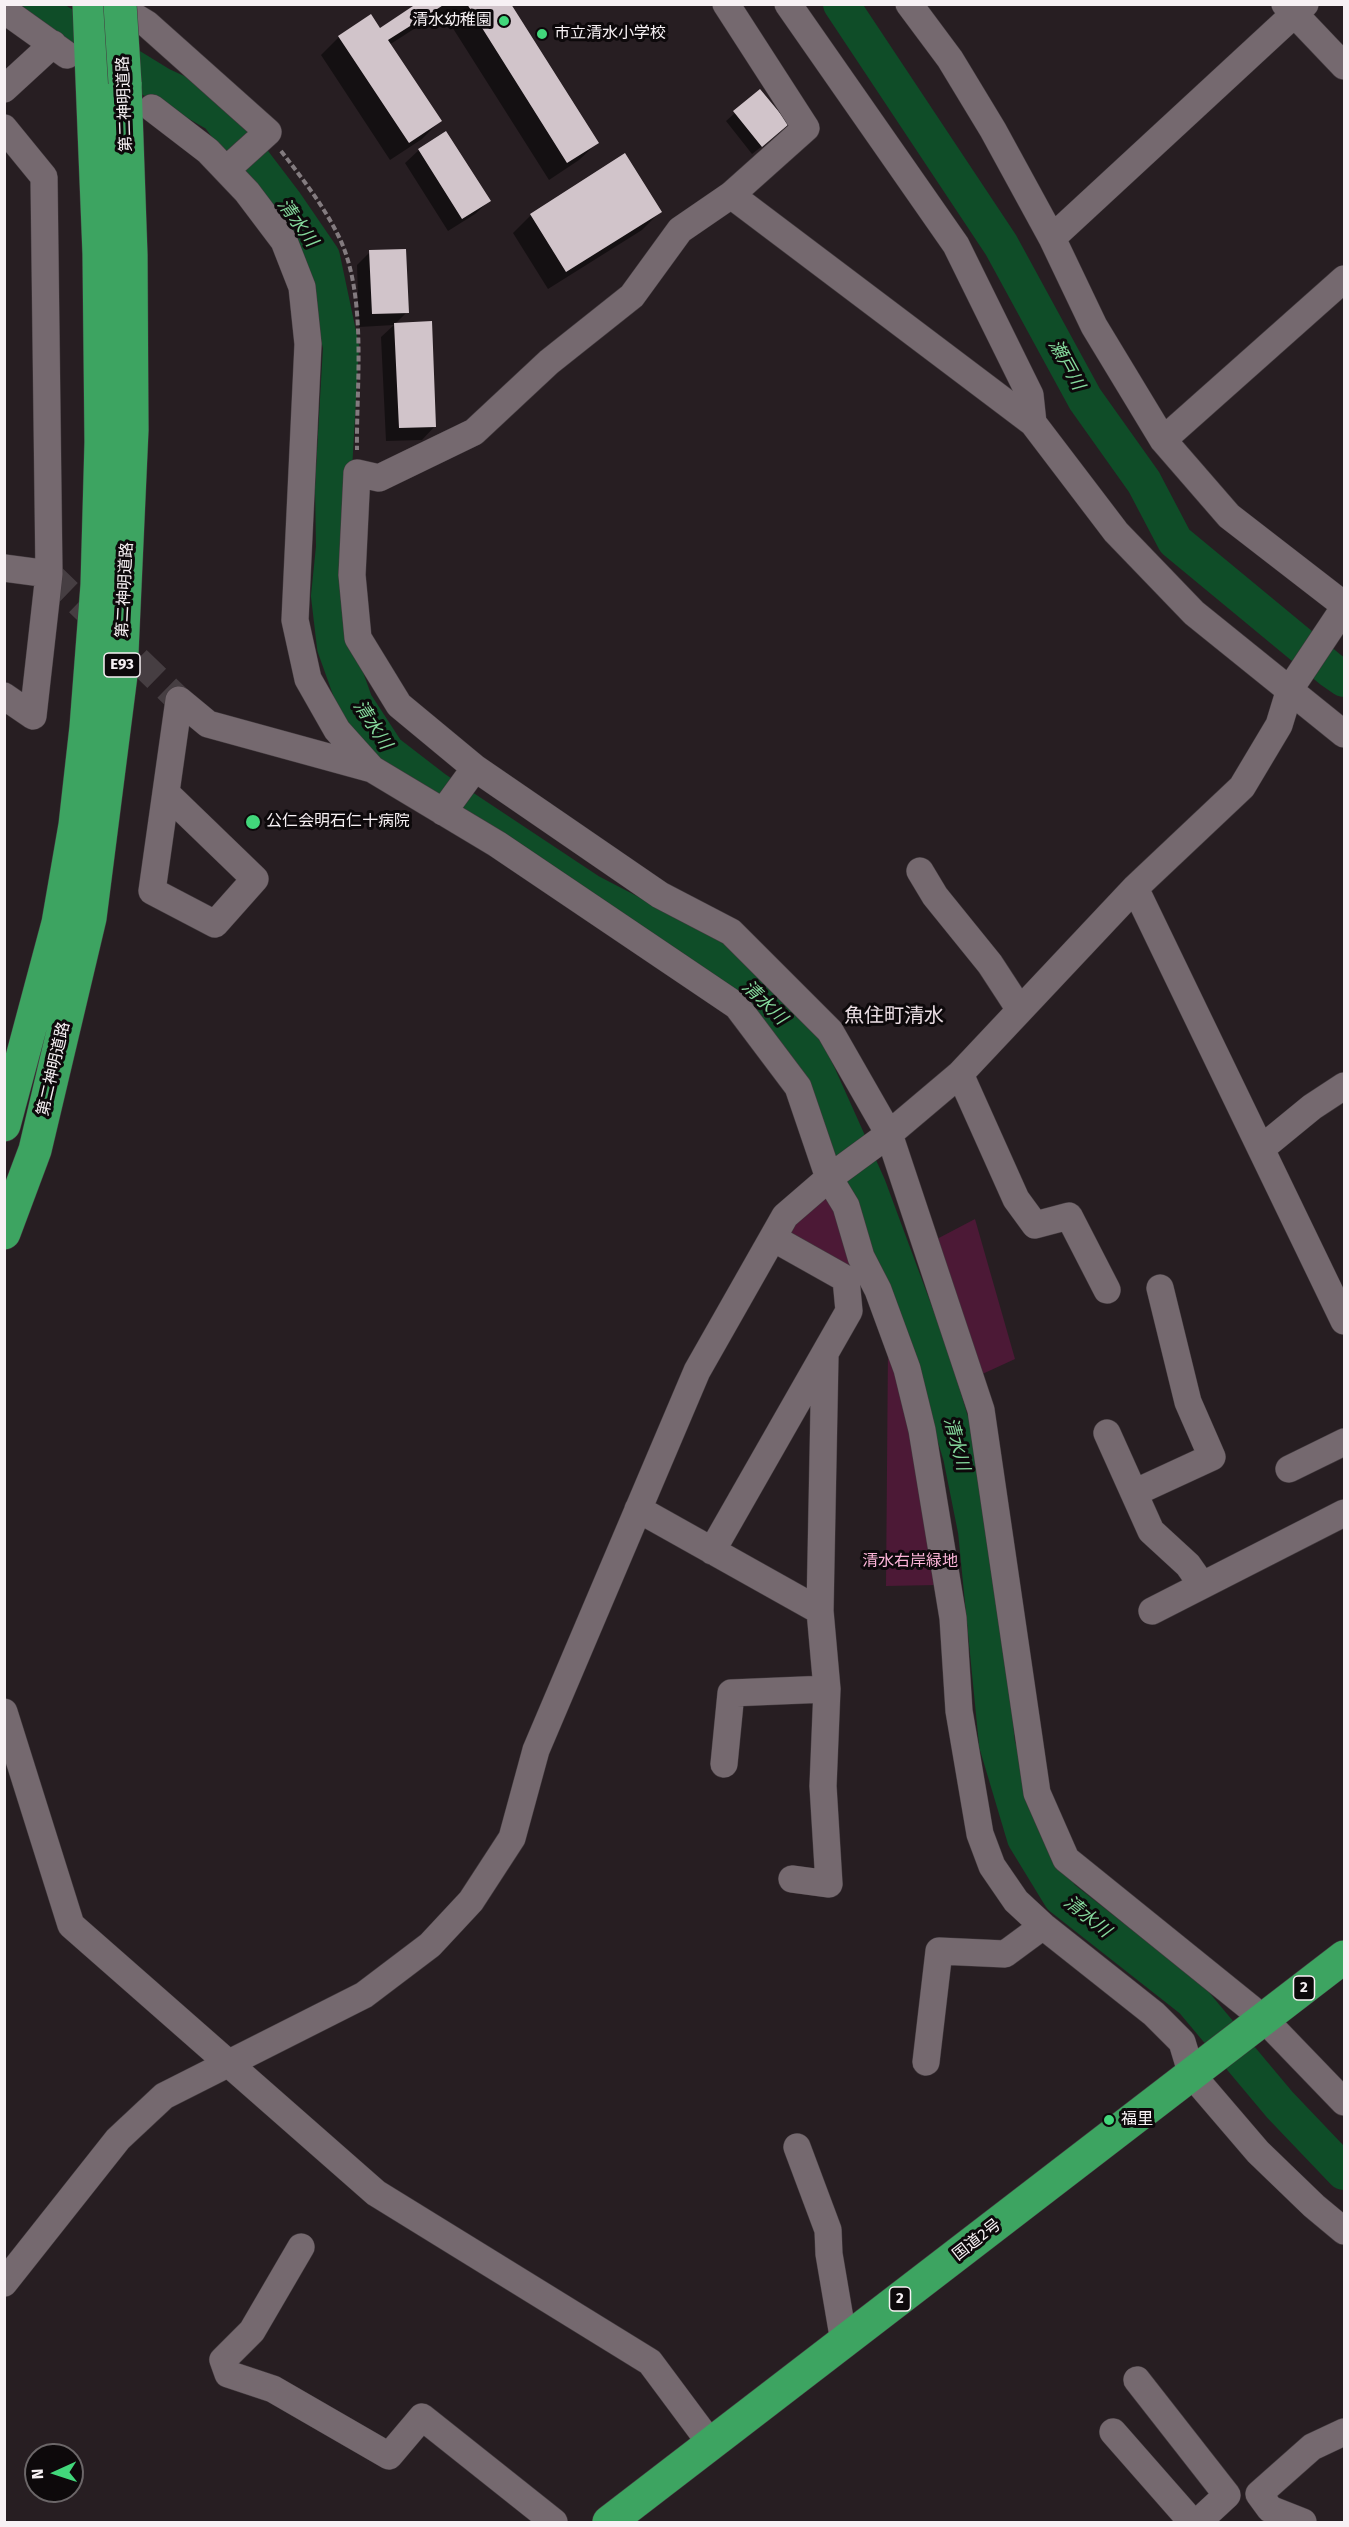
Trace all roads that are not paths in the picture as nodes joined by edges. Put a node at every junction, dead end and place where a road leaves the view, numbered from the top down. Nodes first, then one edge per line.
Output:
1 (89, 4) edge
2 (114, 4) edge
3 (120, 4) edge
4 (726, 4) edge
5 (788, 4) edge
6 (909, 4) edge
7 (1294, 8) edge
8 (4, 10) edge
9 (70, 55) junction
10 (1344, 66) edge
11 (4, 89) edge
12 (152, 108) dead end
13 (4, 128) edge
14 (226, 170) junction
15 (731, 195) junction
16 (1052, 238) junction
17 (1344, 279) edge
18 (1033, 423) junction
19 (1163, 440) junction
20 (4, 568) edge
21 (49, 574) junction
22 (1343, 606) edge
23 (1293, 684) junction
24 (4, 696) edge
25 (1344, 734) edge
26 (475, 768) junction
27 (372, 769) junction
28 (166, 793) junction
29 (443, 812) junction
30 (920, 871) dead end
31 (1135, 888) junction
32 (1020, 1010) junction
33 (960, 1074) junction
34 (1344, 1086) edge
35 (4, 1125) edge
36 (889, 1134) junction
37 (1262, 1148) junction
38 (829, 1178) junction
39 (4, 1233) edge
40 (773, 1238) junction
41 (1160, 1288) dead end
42 (1107, 1290) dead end
43 (1342, 1308) edge
44 (825, 1356) junction
45 (1107, 1433) dead end
46 (1344, 1442) edge
47 (1289, 1469) dead end
48 (1134, 1493) junction
49 (638, 1509) junction
50 (1344, 1513) edge
51 (712, 1551) junction
52 (1202, 1585) junction
53 (820, 1611) junction
54 (1152, 1611) dead end
55 (827, 1689) junction
56 (4, 1712) edge
57 (724, 1764) dead end
58 (792, 1879) dead end
59 (1043, 1926) junction
60 (1344, 1957) edge
61 (1264, 2019) junction
62 (926, 2062) dead end
63 (227, 2064) junction
64 (1192, 2075) junction
65 (1344, 2102) edge
66 (797, 2147) dead end
67 (1344, 2231) edge
68 (301, 2247) dead end
69 (4, 2283) edge
70 (844, 2342) junction
71 (1137, 2380) dead end
72 (1113, 2432) dead end
73 (1344, 2432) edge
74 (711, 2444) junction
75 (1259, 2494) junction
76 (1227, 2495) junction
77 (554, 2523) edge
78 (609, 2523) edge
79 (1192, 2523) edge
80 (1198, 2523) edge
81 (1303, 2523) edge

1 - 9 highway, 第二神明道路 / E93
2 - 14 street
3 - 39 highway, 第二神明道路 / E93, bridge
4 - 15 street
5 - 18 street
6 - 16 street
7 - 10 street
7 - 16 street
8 - 9 street
9 - 11 street
9 - 35 highway, 第二神明道路 / E93
12 - 14 street
13 - 21 street
14 - 27 street
15 - 18 street
15 - 26 street
16 - 19 street
17 - 19 street
18 - 23 street
19 - 22 street
20 - 21 street
21 - 24 street
22 - 23 street
23 - 25 street
23 - 31 street
26 - 29 street
26 - 36 street
27 - 28 street
27 - 29 street
28 - 28 street
29 - 38 street
30 - 32 street
31 - 32 street
31 - 37 street
32 - 33 street
33 - 36 street
33 - 42 street
34 - 37 street
36 - 38 street
36 - 61 street
37 - 43 street
38 - 40 street
38 - 59 street
40 - 44 street
40 - 49 street
41 - 48 street
44 - 51 street
44 - 53 street
45 - 48 street
46 - 47 street
48 - 52 street
49 - 51 street
49 - 63 street
50 - 52 street
51 - 53 street
52 - 54 street
53 - 55 street
55 - 57 street
55 - 58 street
56 - 63 street
59 - 62 street
59 - 64 street
60 - 61 highway, 国道2号 / 2
61 - 64 highway, 国道2号 / 2
61 - 65 street
63 - 69 street
63 - 74 street
64 - 67 street
64 - 70 highway, 国道2号 / 2
66 - 70 street
68 - 77 street
70 - 74 highway, 国道2号 / 2
71 - 76 street
72 - 79 street
73 - 75 street
74 - 78 highway, 国道2号 / 2
75 - 76 street
75 - 81 street
76 - 80 street

